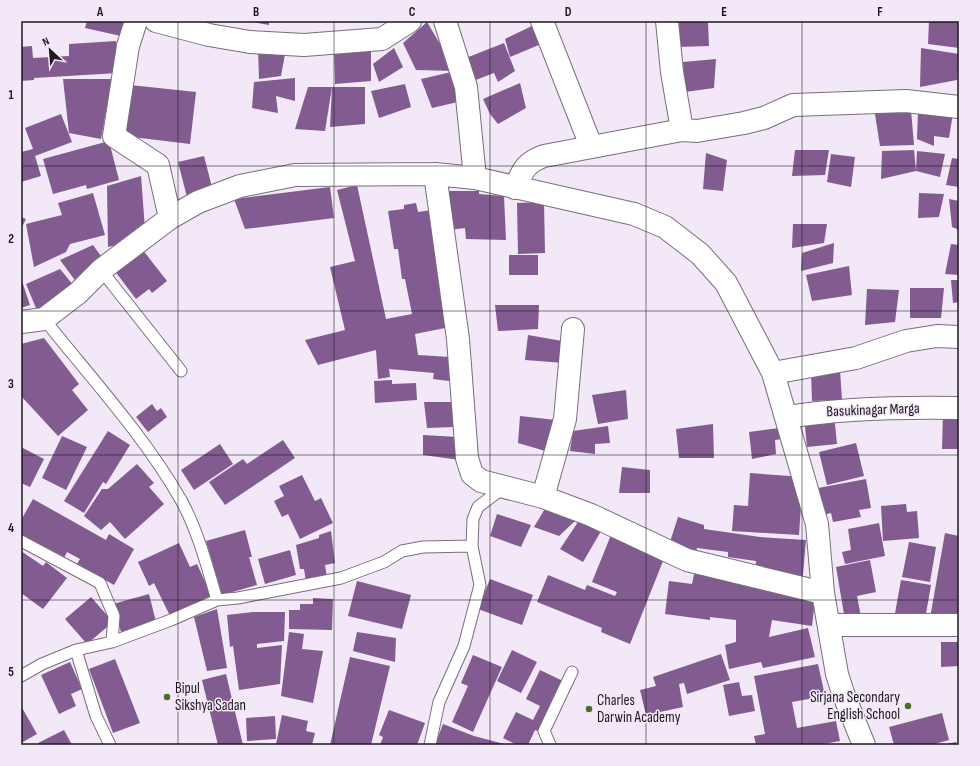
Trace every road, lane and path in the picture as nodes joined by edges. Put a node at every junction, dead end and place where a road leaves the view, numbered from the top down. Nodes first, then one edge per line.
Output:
1 (136, 21) edge
2 (156, 21) edge
3 (410, 21) edge
4 (445, 21) edge
5 (542, 21) edge
6 (668, 21) edge
7 (959, 105) edge
8 (682, 130) junction
9 (591, 146) junction
10 (435, 174) junction
11 (474, 178) junction
12 (515, 188) junction
13 (170, 218) junction
14 (101, 270) junction
15 (44, 319) junction
16 (21, 322) edge
17 (574, 329) dead end
18 (959, 336) edge
19 (181, 371) dead end
20 (773, 373) junction
21 (959, 408) edge
22 (787, 417) junction
23 (503, 488) junction
24 (542, 497) junction
25 (21, 541) edge
26 (472, 546) junction
27 (823, 593) junction
28 (217, 600) junction
29 (829, 625) junction
30 (959, 625) edge
31 (112, 642) junction
32 (76, 650) junction
33 (572, 672) dead end
34 (21, 676) edge
35 (110, 745) edge
36 (430, 745) edge
37 (550, 745) edge
38 (864, 745) edge

1 - 13 street
2 - 3 street
4 - 11 street
5 - 9 street
6 - 8 street
7 - 8 street
8 - 9 street
9 - 12 street
10 - 11 street
10 - 13 street
10 - 23 street
11 - 12 street
12 - 20 street
13 - 14 street
14 - 15 street
14 - 19 lane
15 - 16 street
15 - 28 lane
17 - 24 street
18 - 20 street
20 - 22 street
21 - 22 street, Basukinagar Marga
22 - 27 street
23 - 24 street
23 - 26 lane
24 - 27 street
25 - 31 lane
26 - 28 lane
26 - 36 lane
27 - 29 street
28 - 31 lane
29 - 30 street
29 - 38 street
31 - 32 lane
32 - 34 lane
32 - 35 lane
33 - 37 lane

